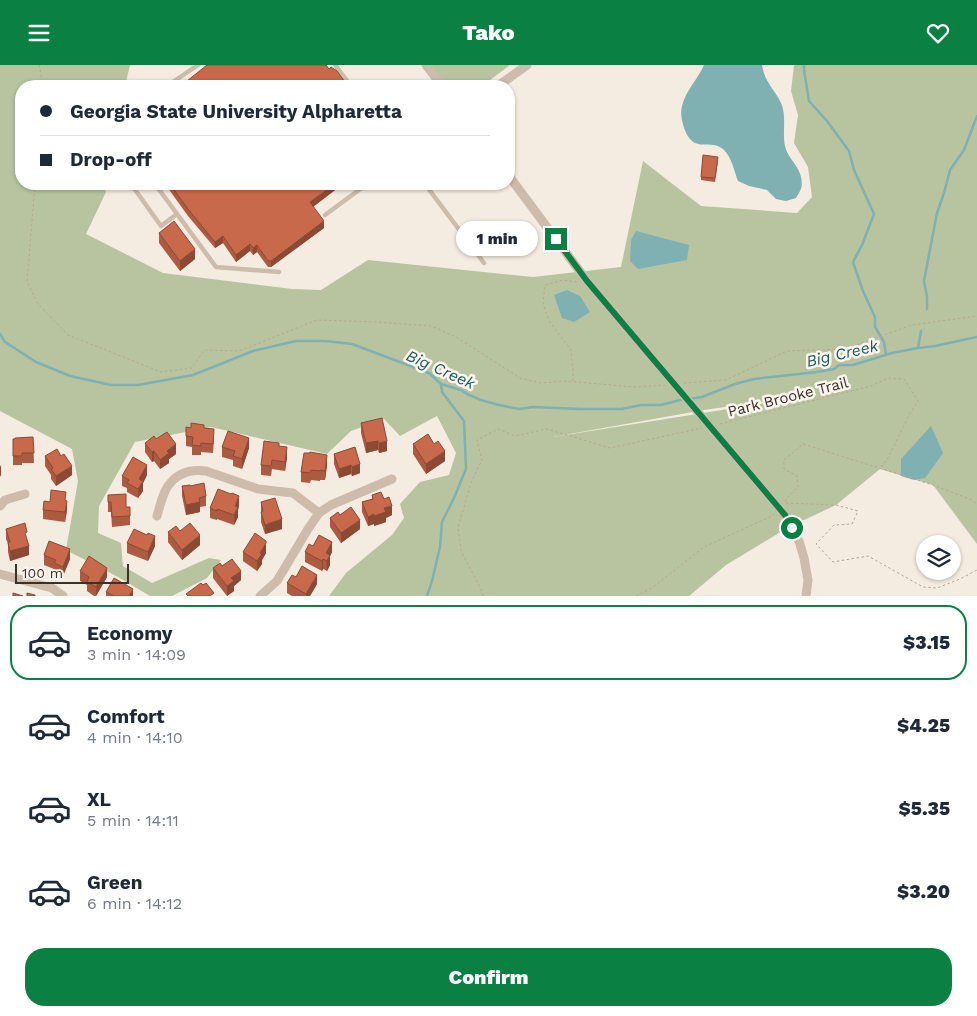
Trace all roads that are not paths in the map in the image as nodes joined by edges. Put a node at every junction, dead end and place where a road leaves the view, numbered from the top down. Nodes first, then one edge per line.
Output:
1 (198, 65) edge
2 (335, 65) edge
3 (426, 65) edge
4 (527, 65) edge
5 (176, 80) edge
6 (346, 80) edge
7 (437, 80) edge
8 (506, 80) edge
9 (515, 184) edge
10 (135, 190) edge
11 (160, 190) edge
12 (358, 190) edge
13 (429, 190) edge
14 (178, 214) junction
15 (325, 215) dead end
16 (484, 263) dead end
17 (279, 272) dead end
18 (392, 479) dead end
19 (24, 494) dead end
20 (0, 505) edge
21 (319, 513) junction
22 (157, 516) dead end
23 (0, 574) edge
24 (63, 596) edge
25 (260, 596) edge
26 (806, 596) edge

1 - 5 lane
2 - 6 lane
3 - 7 street
4 - 8 street
9 - 26 street, bridge
10 - 14 lane
11 - 14 lane
12 - 15 lane
13 - 16 lane
14 - 17 lane
18 - 21 street
19 - 20 street
21 - 22 street
21 - 25 street
23 - 24 street

